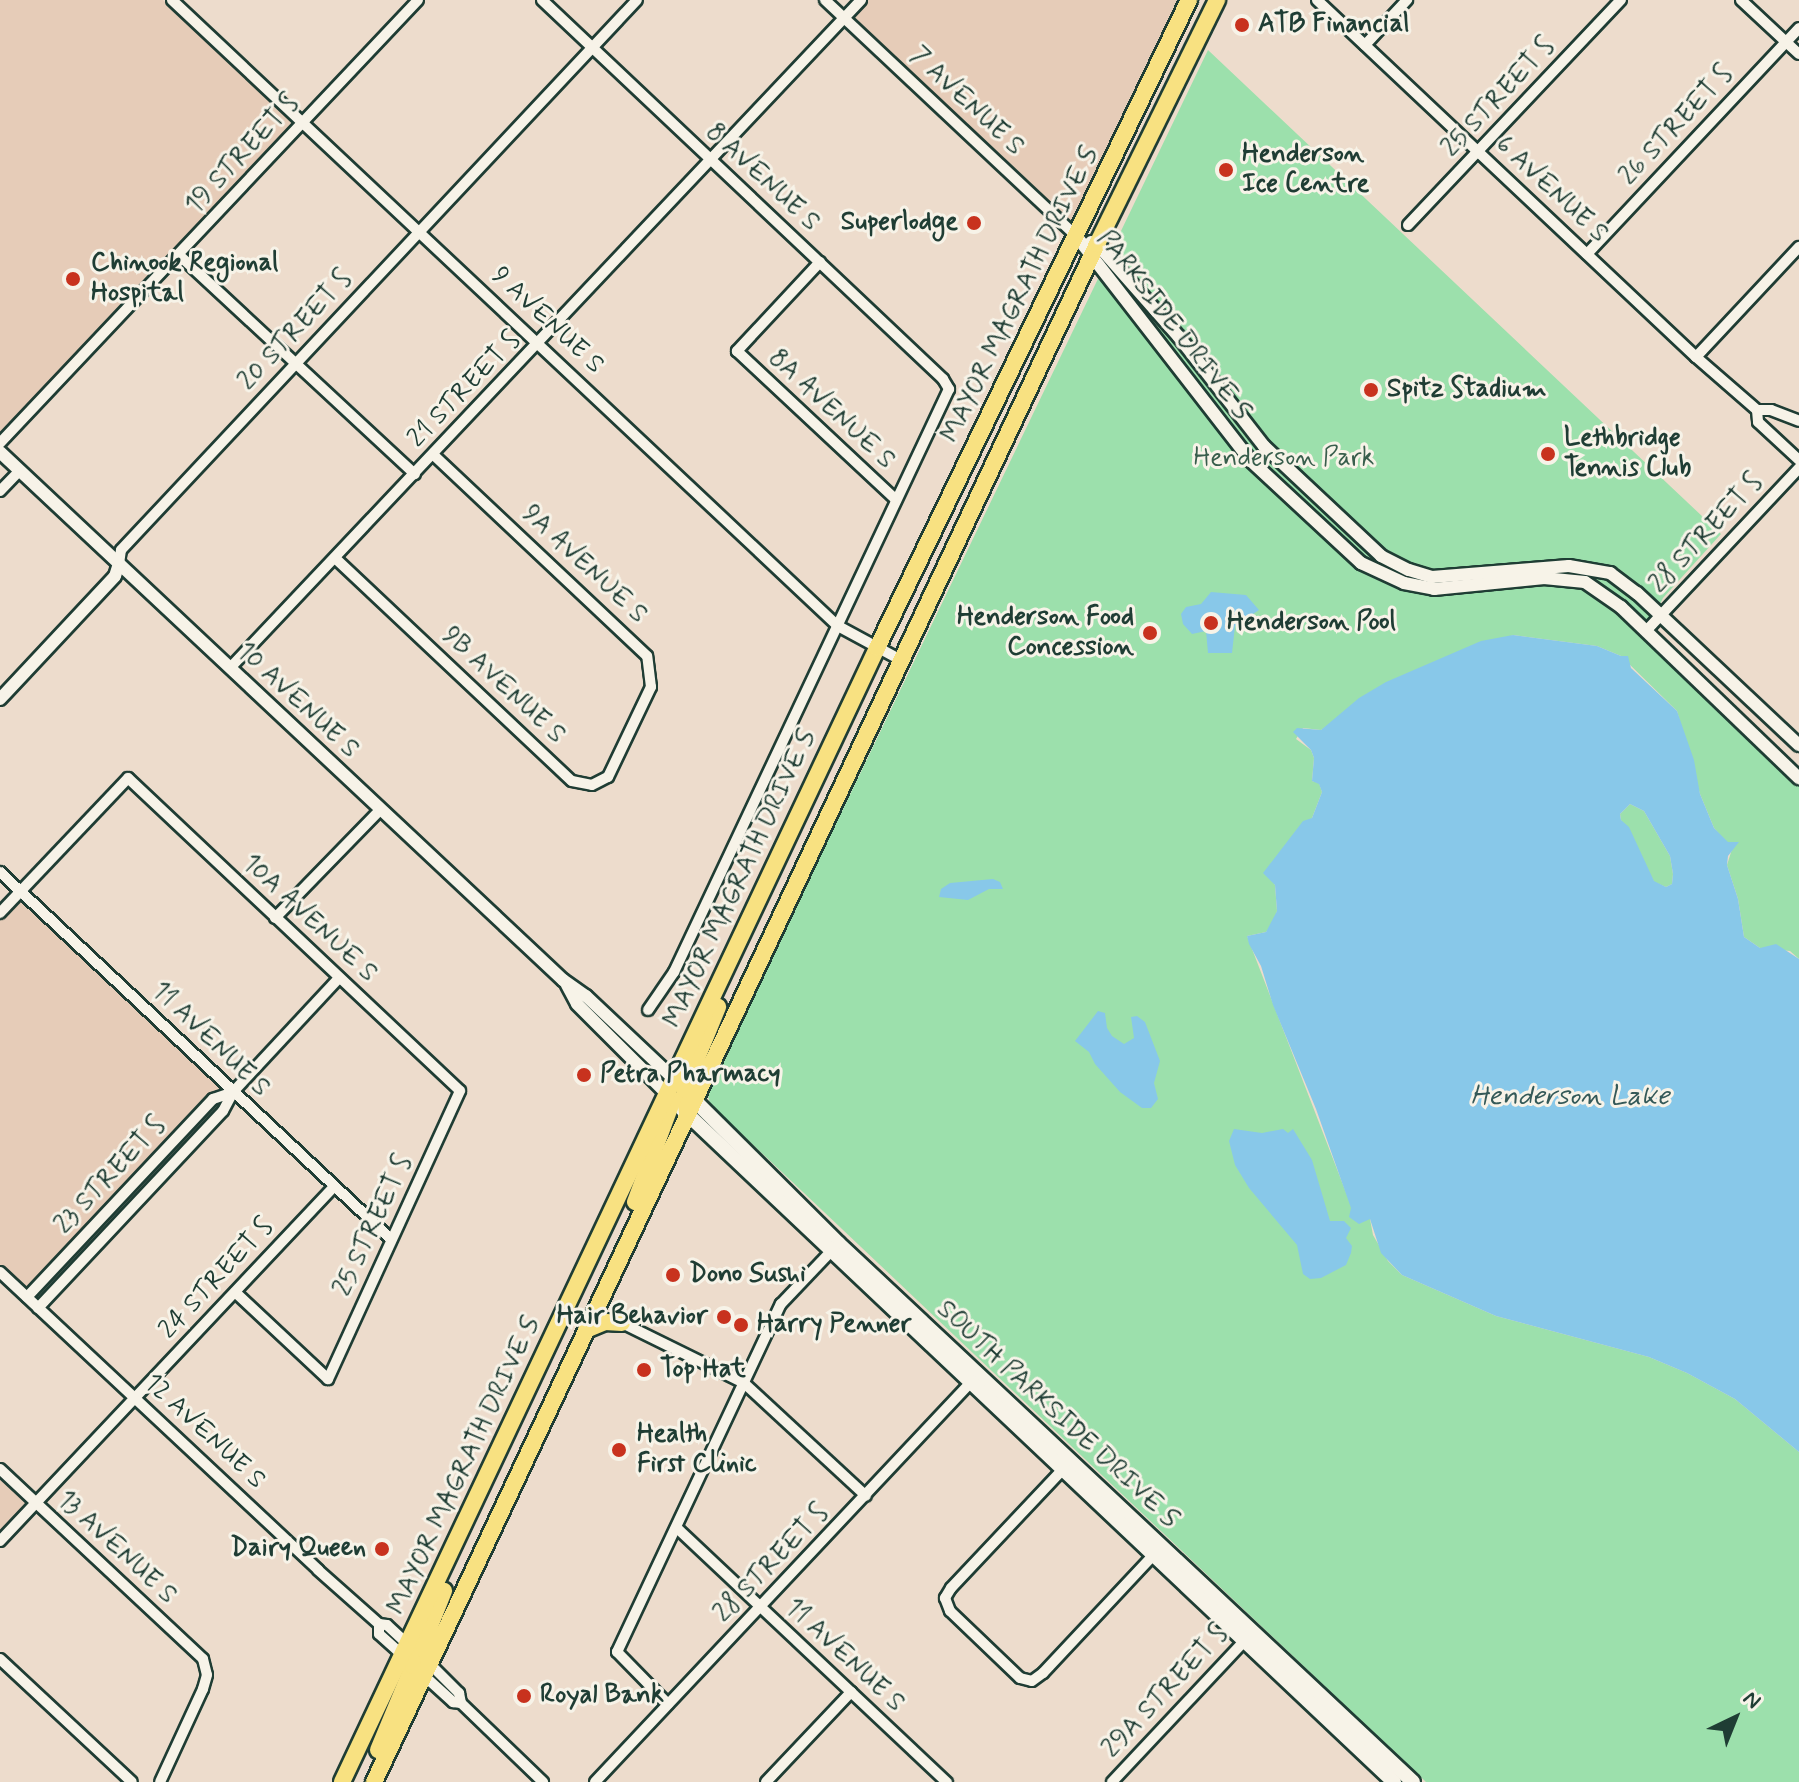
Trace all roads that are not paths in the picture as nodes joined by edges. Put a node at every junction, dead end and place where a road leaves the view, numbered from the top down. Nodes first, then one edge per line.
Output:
1 (418, 0) edge
2 (542, 0) edge
3 (637, 0) edge
4 (825, 0) edge
5 (861, 0) edge
6 (1189, 0) edge
7 (1217, 0) edge
8 (1317, 0) edge
9 (1407, 0) edge
10 (1621, 0) edge
11 (1741, 0) edge
12 (179, 2) edge
13 (844, 18) junction
14 (1799, 28) edge
15 (1786, 42) junction
16 (1365, 45) junction
17 (592, 47) junction
18 (1799, 54) edge
19 (303, 122) junction
20 (1479, 152) junction
21 (711, 159) junction
22 (1408, 225) dead end
23 (419, 231) junction
24 (1077, 237) junction
25 (1799, 247) edge
26 (1094, 252) junction
27 (1587, 254) junction
28 (179, 255) junction
29 (820, 262) junction
30 (539, 344) junction
31 (1696, 357) junction
32 (296, 363) junction
33 (949, 389) joint
34 (1757, 410) junction
35 (1799, 421) edge
36 (0, 443) edge
37 (0, 452) edge
38 (434, 455) junction
39 (1799, 460) edge
40 (1799, 468) edge
41 (19, 471) junction
42 (415, 474) junction
43 (0, 491) edge
44 (896, 500) junction
45 (335, 558) junction
46 (119, 564) junction
47 (1661, 615) junction
48 (838, 626) junction
49 (1646, 631) junction
50 (877, 648) junction
51 (901, 660) junction
52 (230, 668) junction
53 (0, 699) edge
54 (633, 727) joint
55 (1799, 745) edge
56 (1799, 778) edge
57 (380, 810) junction
58 (0, 872) edge
59 (21, 891) junction
60 (0, 913) edge
61 (275, 918) junction
62 (339, 978) junction
63 (648, 1010) dead end
64 (460, 1091) joint
65 (233, 1092) junction
66 (680, 1096) junction
67 (334, 1186) junction
68 (391, 1239) junction
69 (834, 1248) junction
70 (0, 1272) edge
71 (235, 1292) junction
72 (603, 1296) junction
73 (27, 1297) junction
74 (38, 1308) junction
75 (622, 1323) junction
76 (586, 1330) junction
77 (975, 1379) junction
78 (744, 1383) junction
79 (136, 1398) junction
80 (1066, 1466) junction
81 (0, 1469) edge
82 (866, 1496) junction
83 (36, 1503) junction
84 (677, 1528) junction
85 (0, 1541) edge
86 (1158, 1550) junction
87 (761, 1608) junction
88 (1248, 1637) junction
89 (0, 1659) edge
90 (416, 1660) junction
91 (851, 1692) junction
92 (668, 1704) junction
93 (944, 1781) edge
94 (132, 1782) edge
95 (160, 1782) edge
96 (342, 1782) edge
97 (372, 1782) edge
98 (543, 1782) edge
99 (595, 1782) edge
100 (766, 1782) edge
101 (1112, 1782) edge
102 (1394, 1782) edge
103 (1413, 1782) edge

1 - 19 street, 19 STREET S
2 - 17 street, 8 AVENUE S
3 - 17 street, 20 STREET S
4 - 13 street, 7 AVENUE S
5 - 13 street, 21 STREET S
6 - 24 main road, MAYOR MAGRATH DRIVE S
7 - 26 main road, MAYOR MAGRATH DRIVE S
8 - 16 street, 6 AVENUE S
9 - 16 street
10 - 20 street, 25 STREET S
11 - 15 street
12 - 19 street, 9 AVENUE S
13 - 21 street, 21 STREET S
13 - 24 street, 7 AVENUE S
14 - 15 street, 26 STREET S
15 - 18 street
15 - 27 street, 26 STREET S
16 - 20 street, 6 AVENUE S
17 - 21 street, 8 AVENUE S
17 - 23 street, 20 STREET S
19 - 23 street, 9 AVENUE S
19 - 28 street, 19 STREET S
20 - 22 street, 25 STREET S
20 - 27 street, 6 AVENUE S
21 - 29 street, 8 AVENUE S
21 - 30 street, 21 STREET S
23 - 30 street, 9 AVENUE S
23 - 32 street, 20 STREET S
24 - 26 street, PARKSIDE DRIVE S
24 - 50 main road, MAYOR MAGRATH DRIVE S
25 - 31 street
26 - 47 street, PARKSIDE DRIVE S
26 - 49 street, PARKSIDE DRIVE S
26 - 51 main road, MAYOR MAGRATH DRIVE S
27 - 31 street, 6 AVENUE S
28 - 32 street
28 - 36 street, 19 STREET S
29 - 33 street, 8 AVENUE S
29 - 44 street, 8A AVENUE S
30 - 38 street, 21 STREET S
30 - 48 street, 9 AVENUE S
31 - 34 street, 6 AVENUE S
32 - 42 street
32 - 46 street, 20 STREET S
33 - 44 street, MAYOR MAGRATH DRIVE S
34 - 35 street, 6 AVENUE S
34 - 39 street, 6 AVENUE S
37 - 41 street, 10 AVENUE S
38 - 42 street, 21 STREET S
38 - 54 street, 9A AVENUE S
40 - 47 street, 28 STREET S
41 - 43 street
41 - 46 street, 10 AVENUE S
42 - 45 street, 21 STREET S
44 - 48 street, MAYOR MAGRATH DRIVE S
45 - 52 street, 21 STREET S
45 - 54 street, 9B AVENUE S
46 - 52 street, 10 AVENUE S
46 - 53 street, 20 STREET S
47 - 49 street, 28 STREET S
47 - 55 street, PARKSIDE DRIVE S
48 - 50 street, 9 AVENUE S
48 - 63 street, MAYOR MAGRATH DRIVE S
49 - 56 street, PARKSIDE DRIVE S
50 - 51 street, 9 AVENUE S
50 - 66 main road, MAYOR MAGRATH DRIVE S
51 - 66 main road, MAYOR MAGRATH DRIVE S
52 - 57 street, 10 AVENUE S
57 - 61 street
57 - 66 street, 10 AVENUE S
58 - 59 street, 11 AVENUE S
59 - 60 street
59 - 61 street, 10A AVENUE S
59 - 65 street, 11 AVENUE S
61 - 62 street, 10A AVENUE S
62 - 64 street, 10A AVENUE S
62 - 65 street, 23 STREET S
64 - 68 street, 25 STREET S
65 - 67 street, 11 AVENUE S
65 - 73 street, 23 STREET S
65 - 74 street, 23 STREET S
66 - 69 main road, SOUTH PARKSIDE DRIVE S
66 - 72 main road, MAYOR MAGRATH DRIVE S
66 - 90 main road, MAYOR MAGRATH DRIVE S
67 - 68 street, 11 AVENUE S
67 - 71 street, 24 STREET S
68 - 71 street, 25 STREET S
69 - 77 main road, SOUTH PARKSIDE DRIVE S
69 - 78 street
70 - 73 street, 12 AVENUE S
71 - 79 street, 24 STREET S
72 - 75 main road
72 - 76 main road, MAYOR MAGRATH DRIVE S
73 - 74 street, 12 AVENUE S
74 - 79 street, 12 AVENUE S
75 - 76 main road
75 - 78 street
76 - 90 main road, MAYOR MAGRATH DRIVE S
77 - 80 main road, SOUTH PARKSIDE DRIVE S
77 - 82 street, 28 STREET S
78 - 82 street
78 - 84 street
79 - 83 street, 24 STREET S
79 - 90 street, 12 AVENUE S
80 - 86 main road, SOUTH PARKSIDE DRIVE S
80 - 86 street
81 - 83 street, 13 AVENUE S
82 - 87 street, 28 STREET S
83 - 85 street, 24 STREET S
83 - 95 street, 13 AVENUE S
84 - 87 street, 11 AVENUE S
84 - 92 street
86 - 88 main road, SOUTH PARKSIDE DRIVE S
87 - 91 street, 11 AVENUE S
87 - 92 street, 28 STREET S
88 - 101 street, 29A STREET S
88 - 102 main road, SOUTH PARKSIDE DRIVE S
88 - 103 main road, SOUTH PARKSIDE DRIVE S
89 - 94 street
90 - 96 main road, MAYOR MAGRATH DRIVE S
90 - 97 main road, MAYOR MAGRATH DRIVE S
90 - 98 street, 12 AVENUE S
91 - 93 street, 11 AVENUE S
91 - 100 street
92 - 99 street, 28 STREET S

